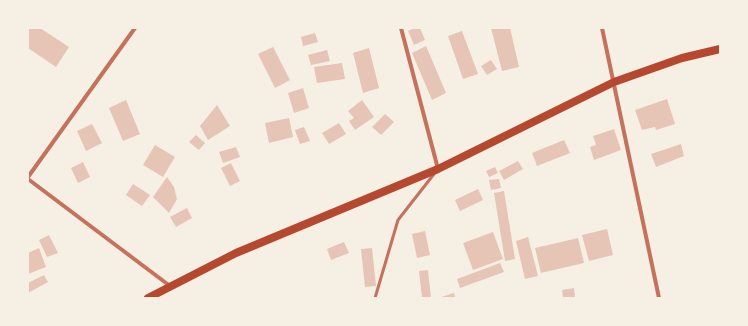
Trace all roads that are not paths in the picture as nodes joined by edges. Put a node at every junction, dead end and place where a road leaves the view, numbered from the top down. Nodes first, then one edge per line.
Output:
1 (135, 28) edge
2 (401, 28) edge
3 (602, 28) edge
4 (720, 48) edge
5 (614, 82) junction
6 (438, 169) junction
7 (28, 178) edge
8 (170, 286) junction
9 (148, 298) edge
10 (375, 298) edge
11 (658, 298) edge

1 - 7 street
2 - 6 street
3 - 5 street
4 - 5 main road
5 - 6 main road
5 - 11 street
6 - 8 main road
6 - 10 lane
7 - 8 street
8 - 9 main road

